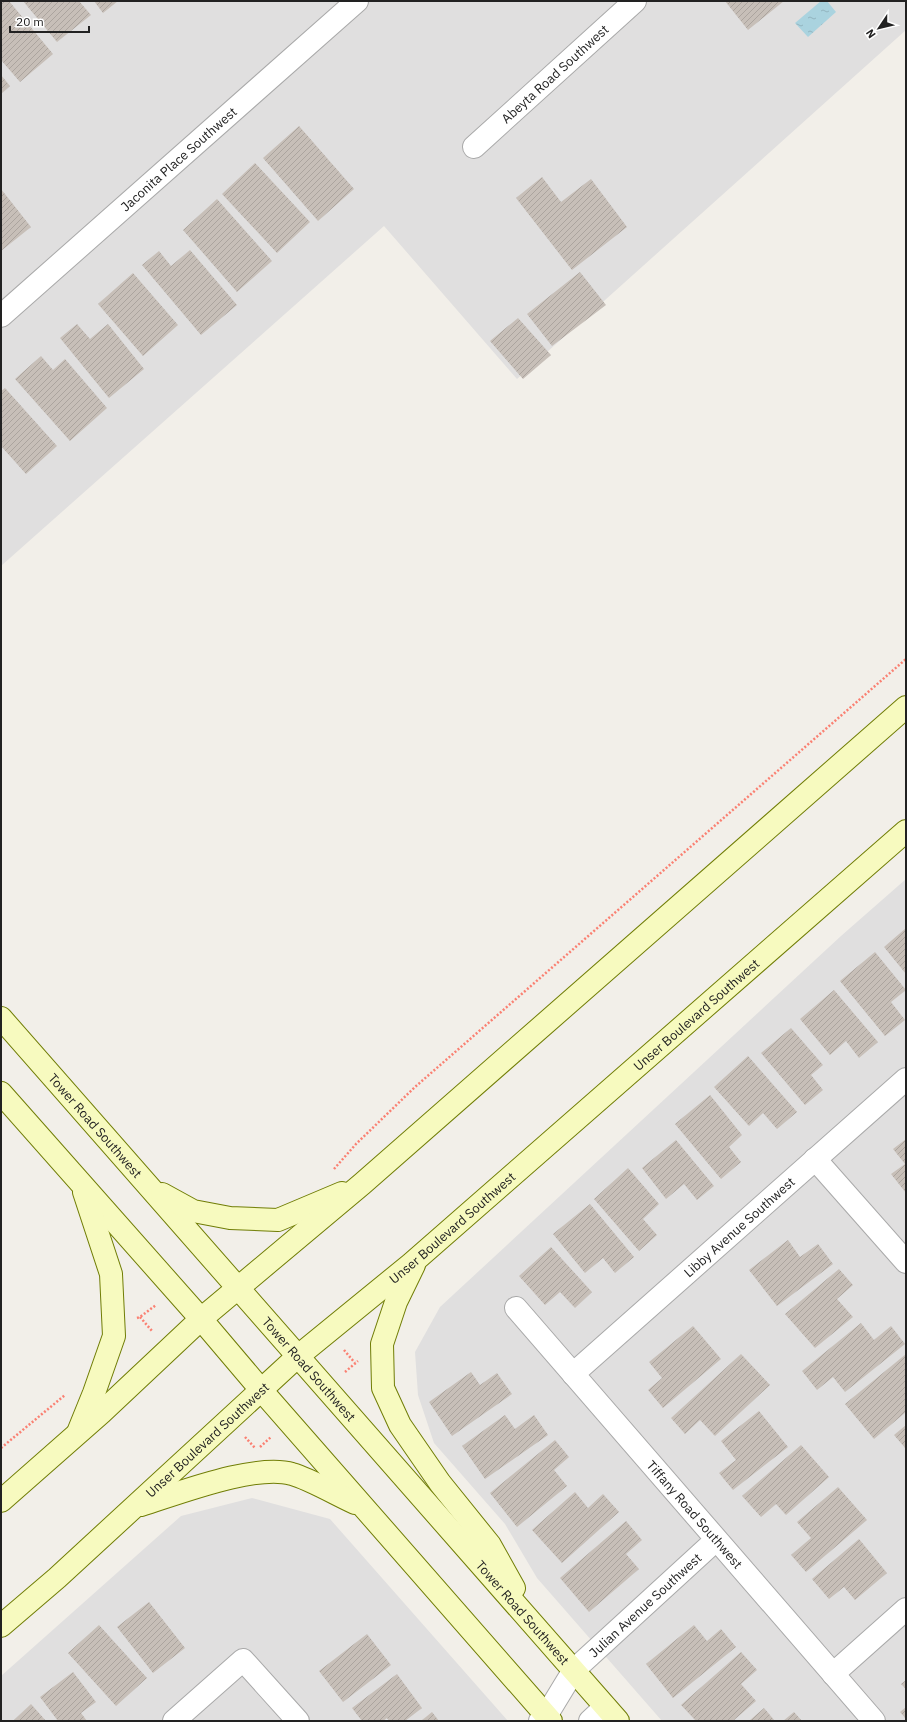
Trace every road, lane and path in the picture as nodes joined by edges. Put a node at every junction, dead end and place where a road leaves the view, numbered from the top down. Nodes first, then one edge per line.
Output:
1 (356, 1) edge
2 (635, 1) edge
3 (474, 147) dead end
4 (1, 316) edge
5 (906, 658) edge
6 (906, 707) edge
7 (906, 831) edge
8 (1, 1018) edge
9 (906, 1079) edge
10 (1, 1093) edge
11 (816, 1159) junction
12 (330, 1173) dead end
13 (81, 1183) junction
14 (362, 1184) junction
15 (150, 1188) junction
16 (418, 1257) junction
17 (906, 1262) edge
18 (238, 1289) junction
19 (158, 1304) dead end
20 (516, 1308) dead end
21 (140, 1317) junction
22 (133, 1318) dead end
23 (201, 1319) junction
24 (154, 1334) dead end
25 (341, 1348) dead end
26 (297, 1357) junction
27 (361, 1358) dead end
28 (355, 1363) junction
29 (573, 1374) junction
30 (340, 1376) dead end
31 (69, 1388) dead end
32 (262, 1391) junction
33 (77, 1435) junction
34 (272, 1436) dead end
35 (1, 1448) edge
36 (256, 1450) dead end
37 (1, 1501) edge
38 (135, 1507) junction
39 (364, 1507) junction
40 (716, 1540) junction
41 (906, 1609) edge
42 (1, 1626) edge
43 (536, 1627) junction
44 (574, 1670) junction
45 (833, 1674) junction
46 (604, 1716) edge
47 (546, 1719) edge
48 (174, 1721) edge
49 (298, 1721) edge
50 (874, 1721) edge

1 - 4 street, Jaconita Place Southwest
2 - 3 street, Abeyta Road Southwest
5 - 12 path
6 - 14 main road
7 - 16 main road, Unser Boulevard Southwest
8 - 15 main road, Tower Road Southwest
9 - 11 street, Libby Avenue Southwest
10 - 13 main road
11 - 17 street
11 - 29 street, Libby Avenue Southwest
13 - 23 main road
13 - 33 main road
14 - 15 main road
14 - 18 main road
15 - 18 main road, Tower Road Southwest
16 - 26 main road, Unser Boulevard Southwest
16 - 43 main road
18 - 23 main road
18 - 26 main road, Tower Road Southwest
19 - 21 path
20 - 29 street, Tiffany Road Southwest
21 - 22 path
21 - 24 path
23 - 32 main road
23 - 33 main road
25 - 28 path
26 - 32 main road, Unser Boulevard Southwest
26 - 43 main road, Tower Road Southwest
27 - 28 path
28 - 30 path
29 - 40 street, Tiffany Road Southwest
31 - 35 path
32 - 38 main road, Unser Boulevard Southwest
32 - 39 main road
33 - 37 main road
34 - 36 path
38 - 39 main road
38 - 42 main road, Unser Boulevard Southwest
39 - 47 main road
40 - 44 street, Julian Avenue Southwest
40 - 45 street, Tiffany Road Southwest
41 - 45 street
43 - 44 main road, Tower Road Southwest
44 - 46 main road, Tower Road Southwest
44 - 47 street, Julian Avenue Southwest
45 - 50 street, Tiffany Road Southwest
48 - 49 street

